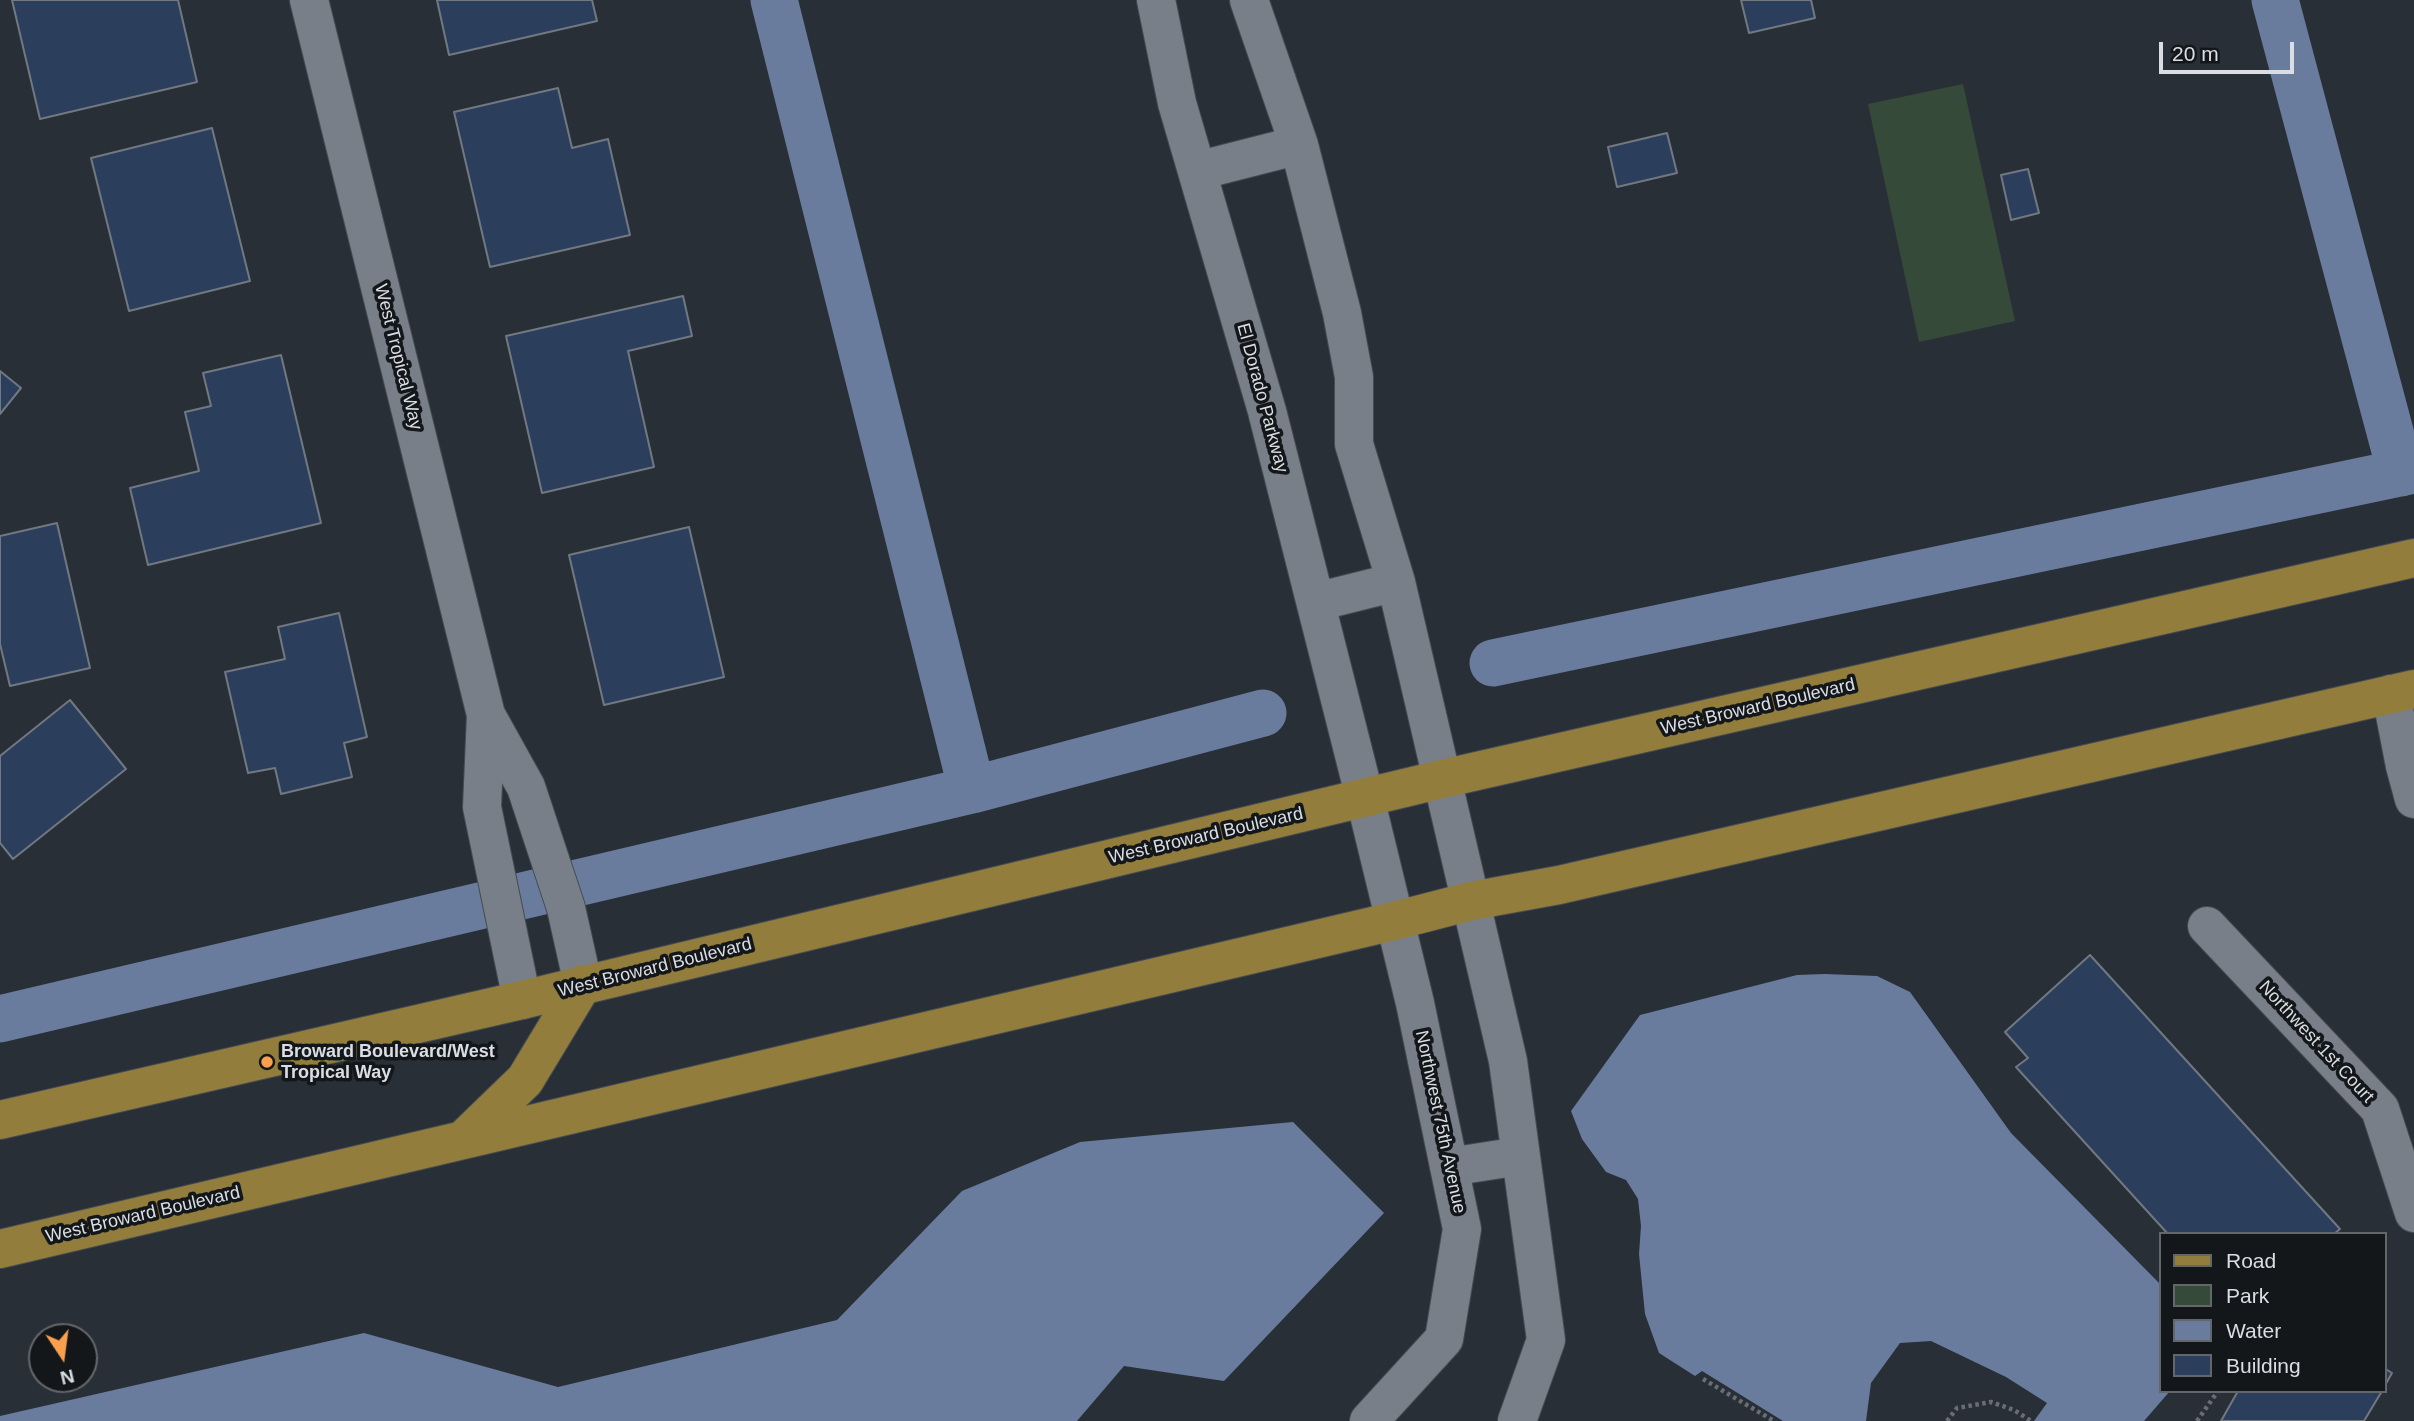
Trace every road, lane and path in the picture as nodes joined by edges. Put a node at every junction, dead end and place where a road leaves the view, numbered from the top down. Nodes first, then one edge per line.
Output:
1 (309, 0) edge
2 (1156, 0) edge
3 (1249, 0) edge
4 (1299, 145) junction
5 (1197, 171) junction
6 (2414, 558) edge
7 (1396, 582) junction
8 (1315, 602) junction
9 (2402, 692) edge
10 (486, 715) junction
11 (1442, 779) junction
12 (1365, 798) junction
13 (2414, 799) edge
14 (1471, 901) junction
15 (1394, 921) junction
16 (2207, 926) dead end
17 (583, 984) junction
18 (522, 1000) junction
19 (0, 1120) edge
20 (464, 1139) junction
21 (1522, 1168) junction
22 (1452, 1180) junction
23 (2414, 1213) edge
24 (0, 1249) edge
25 (1703, 1380) dead end
26 (2217, 1393) edge
27 (1368, 1421) edge
28 (1517, 1421) edge
29 (1774, 1421) edge
30 (1947, 1421) edge
31 (2031, 1421) edge
32 (2197, 1421) edge

1 - 10 street, West Tropical Way
2 - 5 street, El Dorado Parkway
3 - 4 street
4 - 5 street
4 - 7 street
5 - 8 street, El Dorado Parkway
6 - 11 main road, West Broward Boulevard
7 - 8 street
7 - 11 street
8 - 12 street, El Dorado Parkway
9 - 13 street
9 - 14 main road, West Broward Boulevard
10 - 17 street, West Tropical Way
10 - 18 street, West Tropical Way
11 - 12 main road, West Broward Boulevard
11 - 14 street
12 - 15 street, Northwest 75th Avenue
12 - 17 main road, West Broward Boulevard
14 - 15 main road, West Broward Boulevard
14 - 21 street
15 - 20 main road, West Broward Boulevard
15 - 22 street, Northwest 75th Avenue
16 - 23 street, Northwest 1st Court
17 - 18 main road, West Broward Boulevard
17 - 20 main road
18 - 19 main road, West Broward Boulevard
20 - 24 main road, West Broward Boulevard
21 - 22 street
21 - 28 street
22 - 27 street, Northwest 75th Avenue
25 - 29 path
26 - 32 path
30 - 31 path

